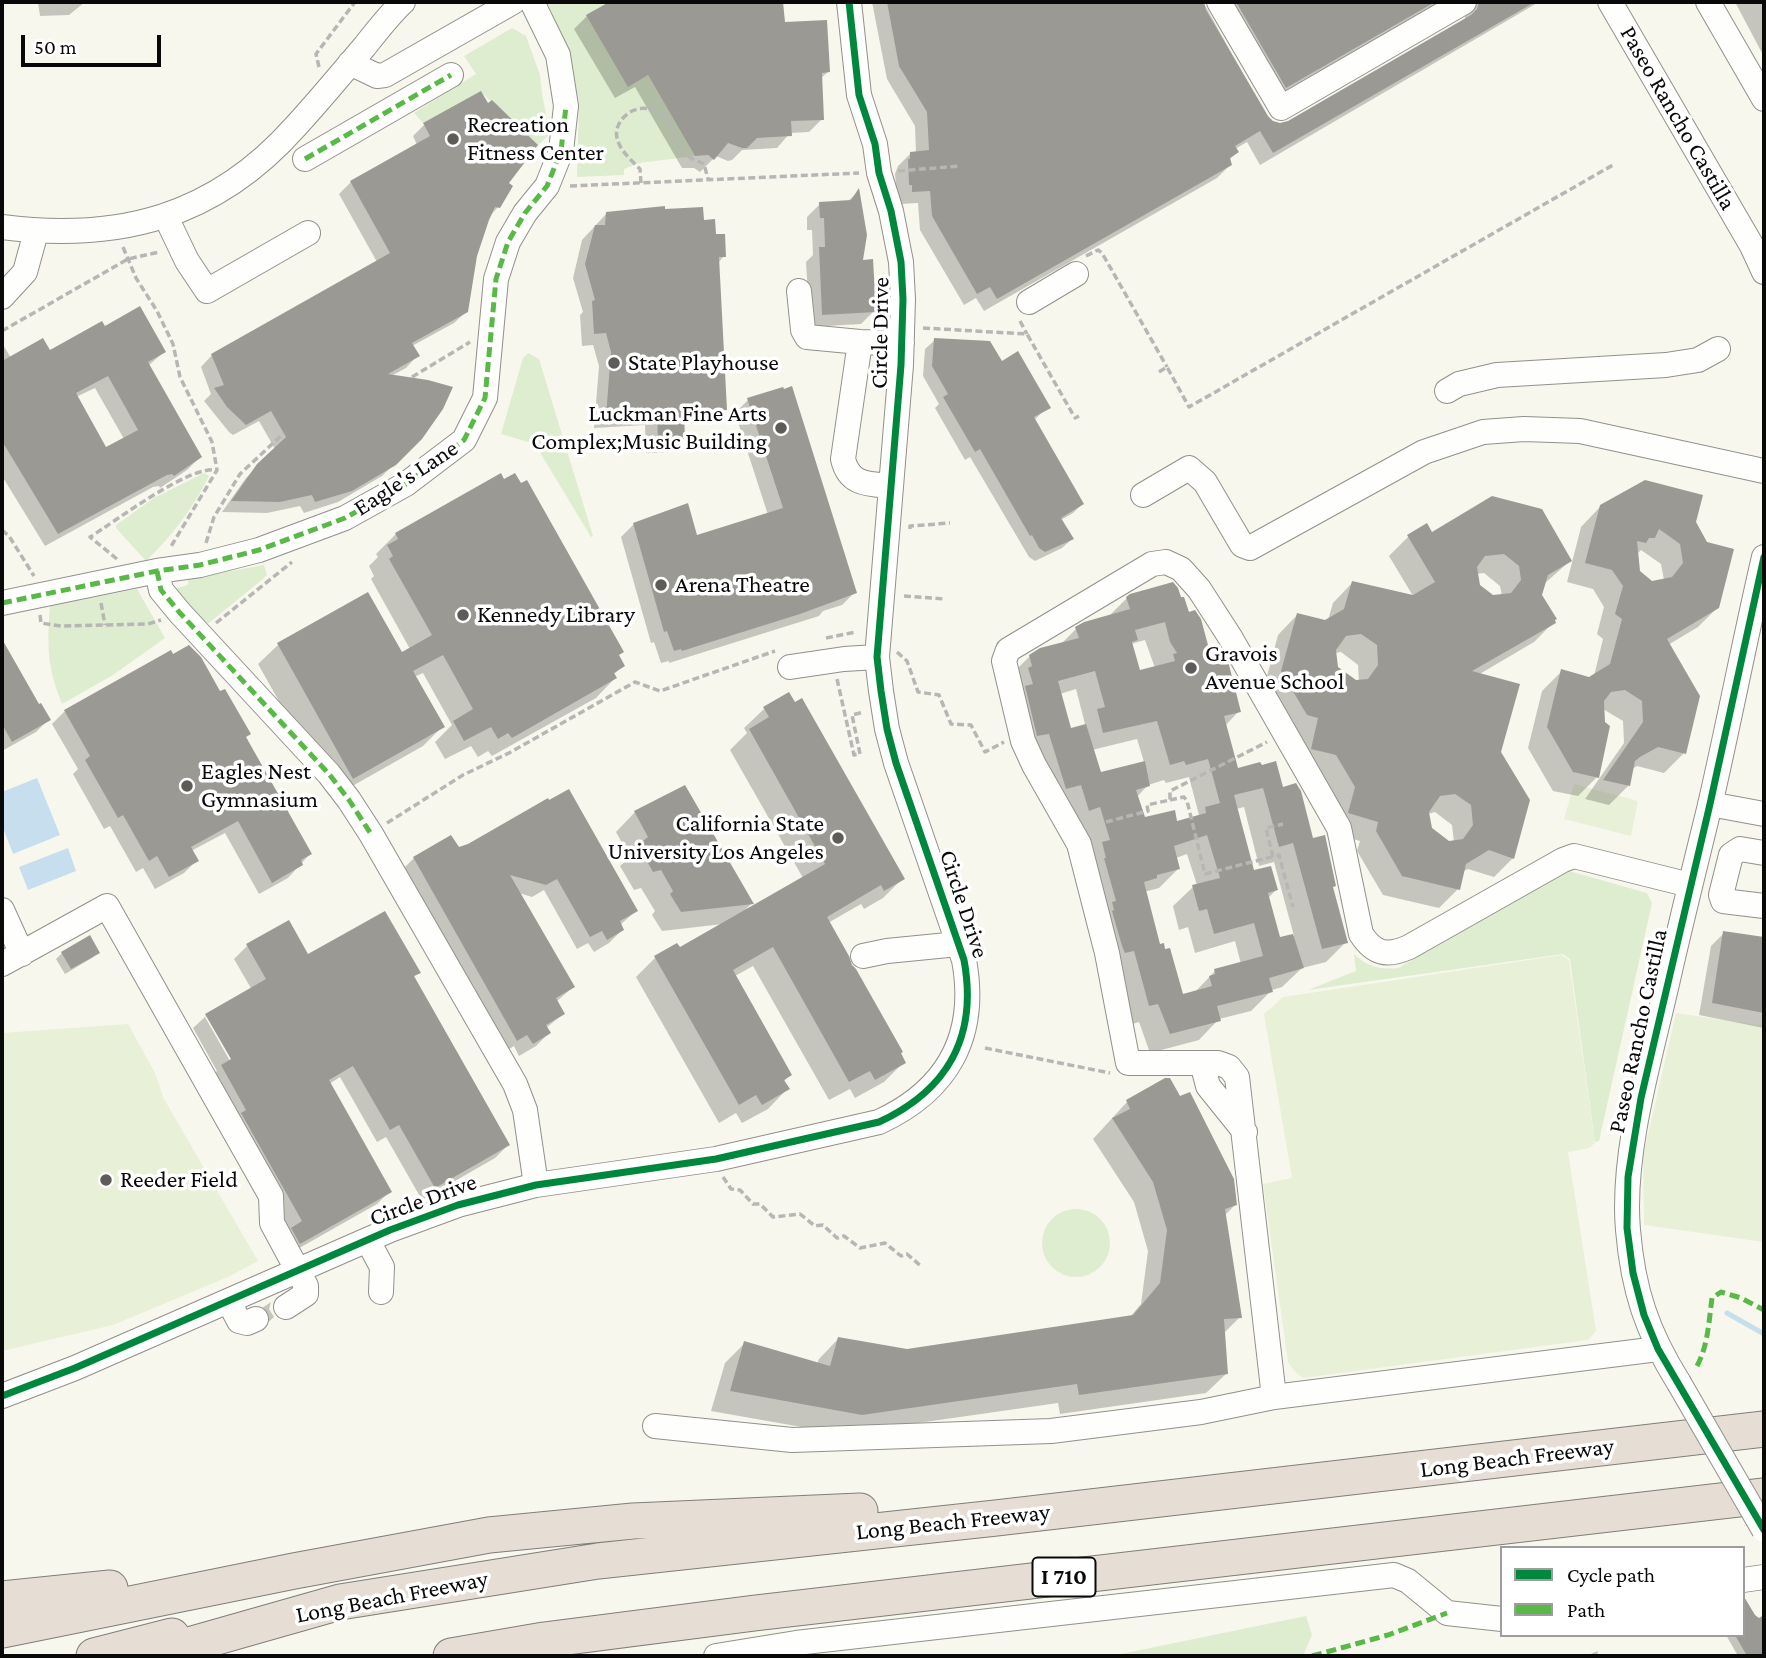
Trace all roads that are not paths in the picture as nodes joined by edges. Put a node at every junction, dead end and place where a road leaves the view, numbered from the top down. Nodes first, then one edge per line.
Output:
1 (402, 2) edge
2 (513, 2) edge
3 (532, 2) edge
4 (849, 2) edge
5 (1219, 2) edge
6 (1464, 2) edge
7 (1610, 2) edge
8 (1708, 2) edge
9 (350, 64) junction
10 (451, 75) dead end
11 (1764, 99) edge
12 (305, 159) dead end
13 (166, 217) junction
14 (2, 227) edge
15 (36, 232) junction
16 (308, 233) dead end
17 (1758, 253) edge
18 (1080, 266) road end
19 (1764, 272) edge
20 (799, 291) dead end
21 (3, 293) edge
22 (1022, 308) road end
23 (860, 342) junction
24 (902, 342) junction
25 (1718, 349) dead end
26 (1447, 391) dead end
27 (1764, 471) edge
28 (891, 486) junction
29 (1143, 495) dead end
30 (1764, 557) edge
31 (147, 573) junction
32 (2, 603) edge
33 (1757, 622) edge
34 (885, 653) junction
35 (790, 667) road end
36 (1710, 804) junction
37 (1764, 814) edge
38 (1764, 853) edge
39 (1690, 885) junction
40 (1764, 906) edge
41 (2, 910) edge
42 (958, 944) junction
43 (863, 956) dead end
44 (12, 959) edge
45 (536, 1185) junction
46 (368, 1241) junction
47 (298, 1272) junction
48 (381, 1292) dead end
49 (229, 1302) junction
50 (286, 1307) dead end
51 (257, 1320) dead end
52 (1658, 1349) junction
53 (2, 1396) edge
54 (1274, 1397) junction
55 (654, 1426) dead end
56 (1764, 1429) edge
57 (1764, 1496) edge
58 (996, 1518) junction
59 (1764, 1530) edge
60 (295, 1571) junction
61 (1764, 1577) edge
62 (1745, 1580) edge
63 (2, 1599) edge
64 (340, 1602) junction
65 (1500, 1619) edge
66 (2, 1630) edge
67 (94, 1656) edge
68 (150, 1656) edge
69 (451, 1656) edge
70 (716, 1656) edge

1 - 9 street
2 - 9 street
3 - 31 street, Eagle's Lane
4 - 24 street, Circle Drive
5 - 6 street
7 - 17 street, Paseo Rancho Castilla
8 - 11 street
9 - 13 street
10 - 12 street
13 - 15 street
13 - 16 street
14 - 15 street
15 - 21 street
17 - 19 street, Paseo Rancho Castilla
18 - 22 street
20 - 23 street
23 - 24 street
23 - 28 street
24 - 28 street, Circle Drive
25 - 26 street
27 - 29 street
28 - 34 street, Circle Drive
30 - 33 street, Paseo Rancho Castilla
31 - 32 street, Eagle's Lane
31 - 45 street
33 - 36 street, Paseo Rancho Castilla
34 - 35 street
34 - 42 street, Circle Drive
36 - 37 street
36 - 39 street, Paseo Rancho Castilla
38 - 40 street
39 - 52 street, Paseo Rancho Castilla
39 - 54 street
41 - 44 street
42 - 43 street
42 - 45 street, Circle Drive
44 - 47 street
45 - 46 street, Circle Drive
46 - 47 street, Circle Drive
46 - 48 street
47 - 49 street, Circle Drive
47 - 50 street
49 - 51 street
49 - 53 street, Circle Drive
52 - 54 street
52 - 59 street, Paseo Rancho Castilla, bridge
54 - 55 street
56 - 58 highway, Long Beach Freeway
57 - 69 highway, I 710
58 - 60 highway
58 - 64 highway, Long Beach Freeway
60 - 63 highway
60 - 66 highway
61 - 62 street
64 - 67 highway
64 - 68 highway, Long Beach Freeway
65 - 70 street

